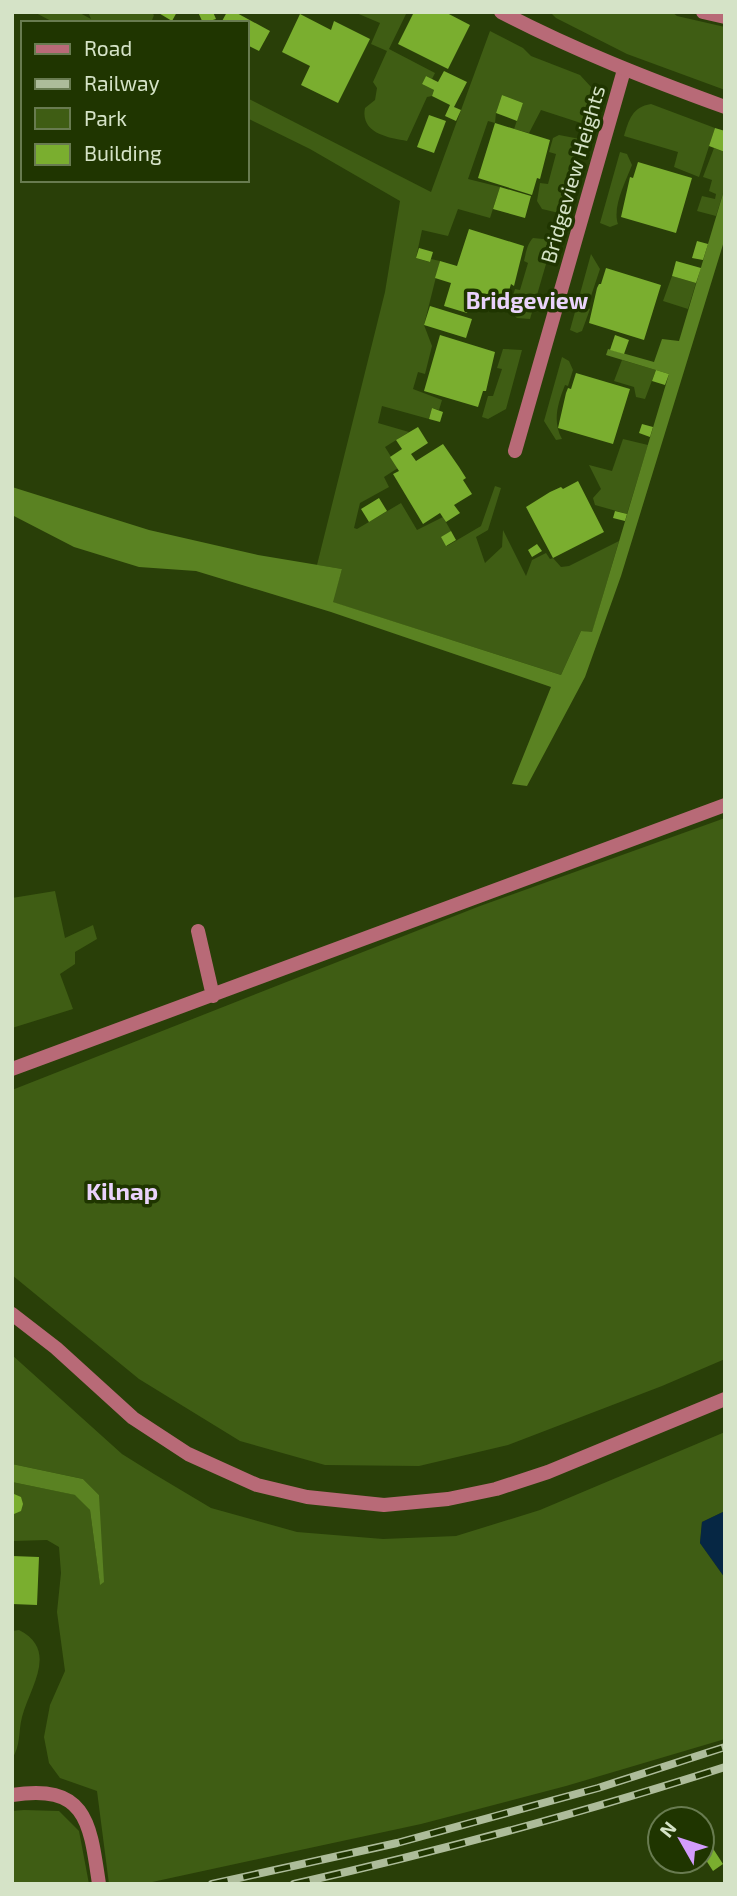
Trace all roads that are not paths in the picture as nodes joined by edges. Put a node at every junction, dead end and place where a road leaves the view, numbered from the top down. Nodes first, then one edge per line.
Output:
1 (501, 12) edge
2 (703, 12) edge
3 (725, 17) edge
4 (624, 69) junction
5 (725, 107) edge
6 (515, 451) dead end
7 (725, 805) edge
8 (198, 931) dead end
9 (213, 996) junction
10 (12, 1069) edge
11 (12, 1314) edge
12 (725, 1399) edge
13 (12, 1795) edge
14 (98, 1877) edge

1 - 4 street
2 - 3 street
4 - 5 street
4 - 6 street, Bridgeview Heights
7 - 9 street
8 - 9 street
9 - 10 street
11 - 12 street
13 - 14 street

